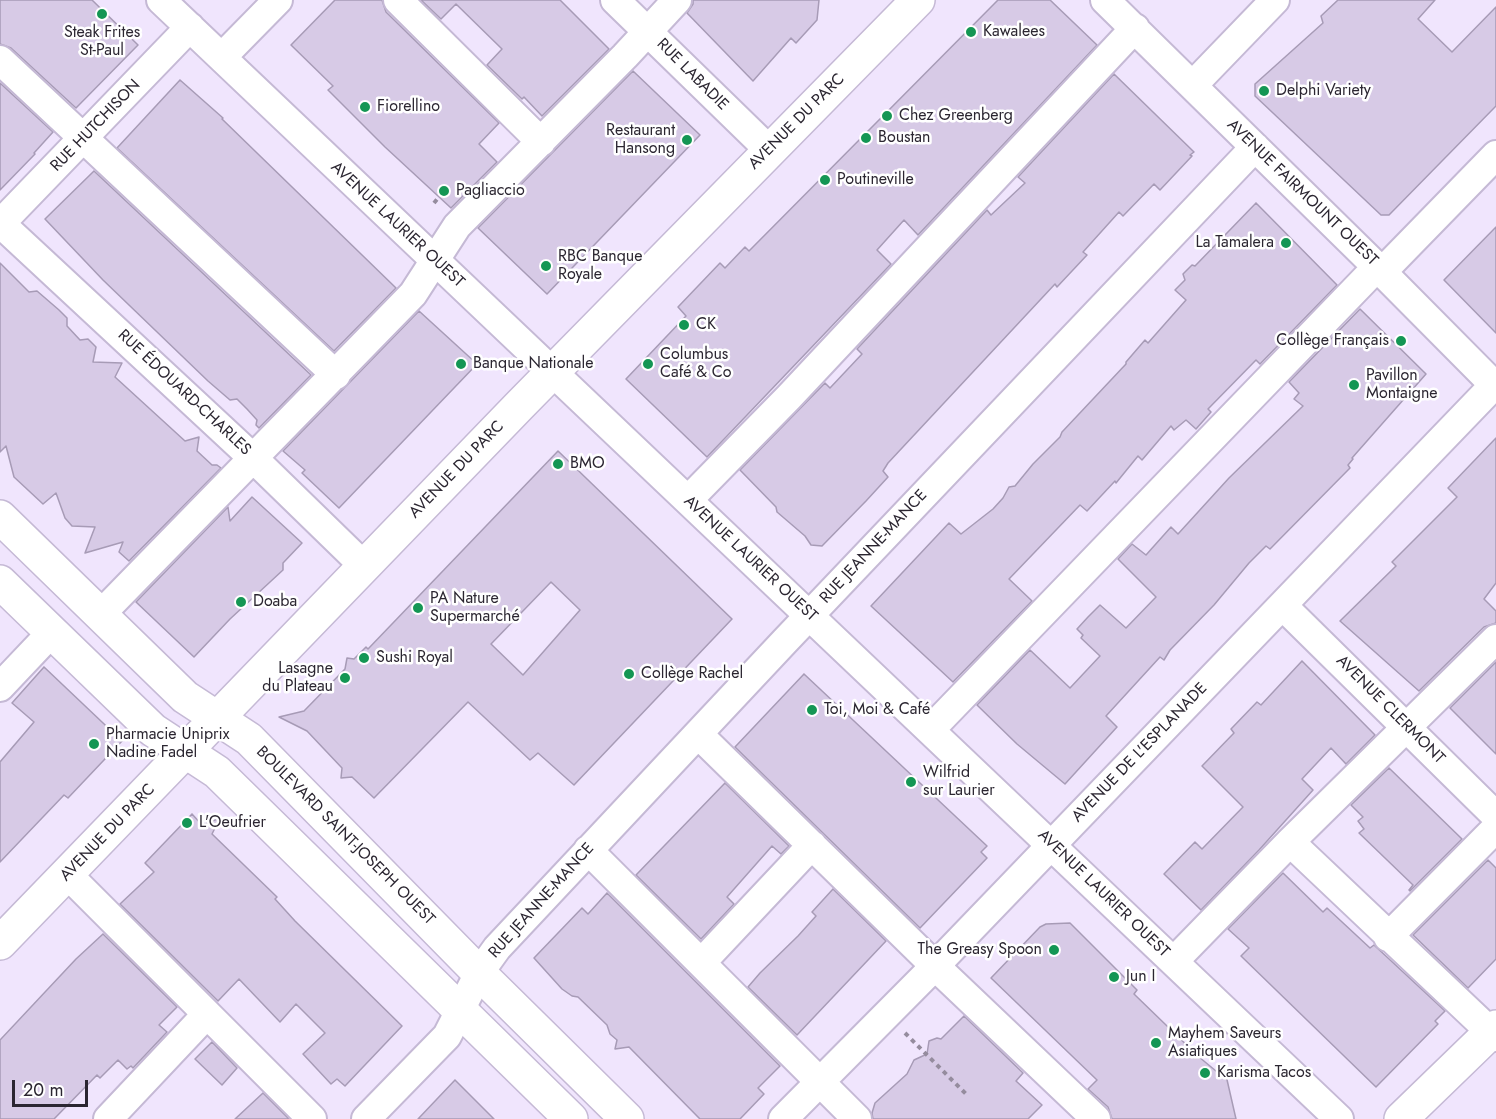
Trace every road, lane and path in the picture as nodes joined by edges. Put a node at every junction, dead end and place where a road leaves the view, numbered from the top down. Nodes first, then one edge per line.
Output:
1 (161, 0) edge
2 (278, 0) edge
3 (398, 0) edge
4 (615, 0) edge
5 (676, 0) edge
6 (918, 0) edge
7 (1106, 0) edge
8 (1275, 0) edge
9 (190, 27) junction
10 (1135, 28) junction
11 (648, 32) junction
12 (222, 57) junction
13 (0, 60) edge
14 (1193, 85) junction
15 (84, 138) junction
16 (541, 142) junction
17 (1255, 147) junction
18 (769, 150) junction
19 (1496, 155) edge
20 (439, 197) dead end
21 (434, 203) dead end
22 (0, 223) edge
23 (434, 261) junction
24 (1380, 269) junction
25 (553, 372) junction
26 (336, 375) junction
27 (1495, 385) edge
28 (254, 459) junction
29 (688, 500) junction
30 (0, 517) edge
31 (364, 566) junction
32 (0, 582) edge
33 (1283, 606) junction
34 (100, 615) junction
35 (809, 615) junction
36 (52, 632) junction
37 (1496, 639) edge
38 (0, 687) edge
39 (218, 719) junction
40 (1407, 728) junction
41 (930, 730) junction
42 (698, 734) junction
43 (186, 752) junction
44 (1496, 816) edge
45 (1496, 828) edge
46 (1290, 842) junction
47 (1051, 845) junction
48 (812, 846) junction
49 (588, 850) junction
50 (67, 874) junction
51 (1388, 937) junction
52 (0, 943) edge
53 (1174, 961) junction
54 (700, 963) junction
55 (935, 966) junction
56 (479, 973) junction
57 (460, 1009) junction
58 (207, 1014) junction
59 (904, 1032) dead end
60 (1494, 1032) edge
61 (819, 1081) junction
62 (969, 1096) dead end
63 (1088, 1116) edge
64 (108, 1119) edge
65 (312, 1119) edge
66 (366, 1119) edge
67 (571, 1119) edge
68 (627, 1119) edge
69 (783, 1119) edge
70 (857, 1119) edge
71 (1339, 1119) edge
72 (1401, 1119) edge

1 - 9 street, AVENUE LAURIER OUEST
2 - 12 street
3 - 16 street
4 - 11 street, RUE LABADIE
5 - 11 street
6 - 18 main road, AVENUE DU PARC
7 - 10 street, AVENUE FAIRMOUNT OUEST
8 - 14 street
9 - 12 street, AVENUE LAURIER OUEST
9 - 15 street, RUE HUTCHISON
10 - 14 street, AVENUE FAIRMOUNT OUEST
10 - 29 street
11 - 16 street
11 - 18 street, RUE LABADIE
12 - 23 street, AVENUE LAURIER OUEST
13 - 15 street
14 - 17 street, AVENUE FAIRMOUNT OUEST
15 - 22 street, RUE HUTCHISON
15 - 26 street
16 - 23 street
17 - 24 street, AVENUE FAIRMOUNT OUEST
17 - 35 street, RUE JEANNE-MANCE
18 - 25 main road, AVENUE DU PARC
19 - 24 street
20 - 21 path
22 - 28 street, RUE ÉDOUARD-CHARLES
23 - 25 street, AVENUE LAURIER OUEST
23 - 26 street
24 - 27 street, AVENUE FAIRMOUNT OUEST
24 - 41 street
25 - 29 street, AVENUE LAURIER OUEST
25 - 31 main road, AVENUE DU PARC
26 - 28 street
27 - 33 street, AVENUE DE L'ESPLANADE
28 - 31 street, RUE ÉDOUARD-CHARLES
28 - 34 street
29 - 35 street, AVENUE LAURIER OUEST
30 - 34 main road, BOULEVARD SAINT-JOSEPH OUEST
31 - 39 main road, AVENUE DU PARC
32 - 36 main road
33 - 40 street, AVENUE CLERMONT
33 - 47 street, AVENUE DE L'ESPLANADE
34 - 39 main road, BOULEVARD SAINT-JOSEPH OUEST
35 - 41 street, AVENUE LAURIER OUEST
35 - 42 street, RUE JEANNE-MANCE
36 - 38 street
36 - 43 main road
37 - 40 street
39 - 43 main road, AVENUE DU PARC
39 - 56 main road, BOULEVARD SAINT-JOSEPH OUEST
40 - 44 street, AVENUE CLERMONT
40 - 46 street
41 - 47 street, AVENUE LAURIER OUEST
42 - 48 street
42 - 49 street, RUE JEANNE-MANCE
43 - 50 main road, AVENUE DU PARC
43 - 57 main road
45 - 51 street
46 - 51 street
46 - 53 street
47 - 53 street, AVENUE LAURIER OUEST
47 - 55 street, AVENUE DE L'ESPLANADE
48 - 54 street
48 - 55 street
49 - 54 street
49 - 56 street, RUE JEANNE-MANCE
50 - 52 main road, AVENUE DU PARC
50 - 58 street
51 - 60 street
53 - 71 street, AVENUE LAURIER OUEST
54 - 61 street
55 - 61 street, AVENUE DE L'ESPLANADE
55 - 63 street
56 - 57 street, RUE JEANNE-MANCE
56 - 68 main road, BOULEVARD SAINT-JOSEPH OUEST
57 - 66 street, RUE JEANNE-MANCE
57 - 67 main road
58 - 64 street
58 - 65 street
59 - 62 path
60 - 72 main road
61 - 69 street, AVENUE DE L'ESPLANADE
61 - 70 street

